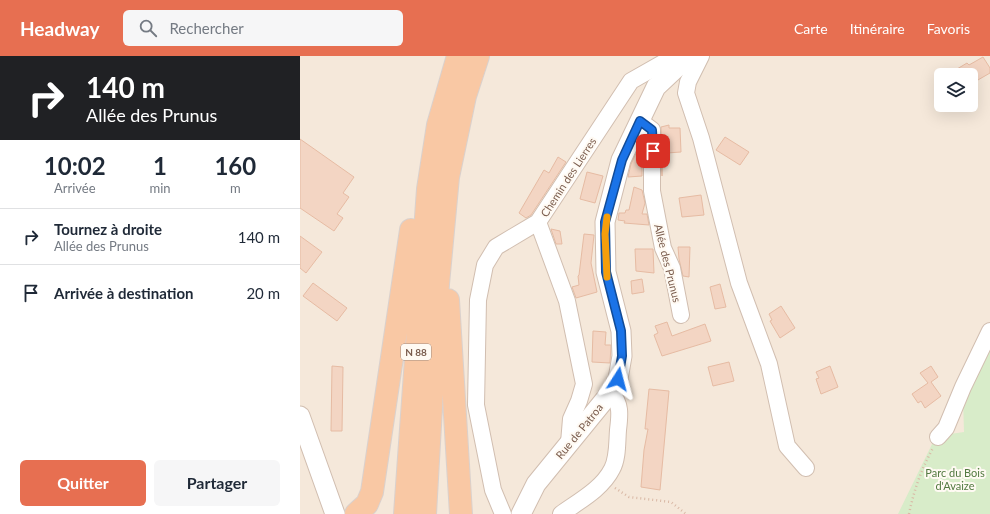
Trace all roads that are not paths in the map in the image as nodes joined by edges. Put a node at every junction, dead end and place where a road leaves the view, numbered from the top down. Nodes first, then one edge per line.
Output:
1 (458, 56) edge
2 (478, 56) edge
3 (675, 56) edge
4 (689, 56) edge
5 (701, 56) edge
6 (640, 121) junction
7 (428, 189) junction
8 (538, 222) junction
9 (438, 284) junction
10 (681, 315) dead end
11 (990, 331) edge
12 (611, 392) junction
13 (300, 416) edge
14 (938, 437) road end
15 (569, 443) junction
16 (806, 468) dead end
17 (335, 514) edge
18 (356, 514) edge
19 (405, 514) edge
20 (425, 514) edge
21 (461, 514) edge
22 (503, 514) edge
23 (521, 514) edge
24 (561, 514) edge

1 - 7 highway, N 88
2 - 9 highway, N 88
3 - 8 street, Chemin des Lierres
4 - 6 street, Rue de Patroa
5 - 16 street
6 - 10 street, Allée des Prunus
6 - 12 street, Rue de Patroa
7 - 18 highway
7 - 19 highway, N 88
8 - 15 street, Chemin des Lierres
8 - 22 street
9 - 20 highway, N 88
9 - 21 highway
11 - 14 street
12 - 15 street, Rue de Patroa
12 - 24 street
13 - 17 street
15 - 23 street, Rue de Patroa

